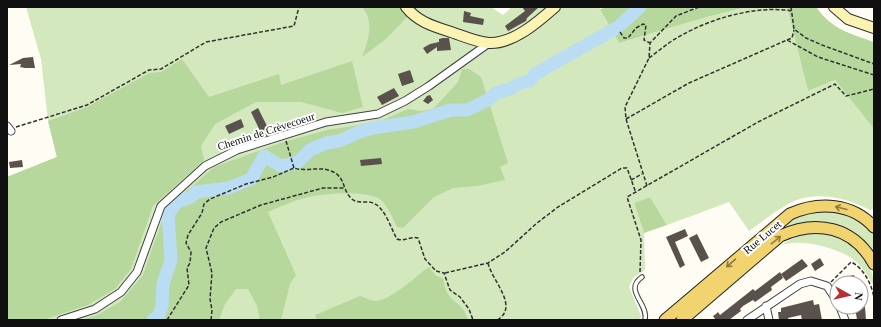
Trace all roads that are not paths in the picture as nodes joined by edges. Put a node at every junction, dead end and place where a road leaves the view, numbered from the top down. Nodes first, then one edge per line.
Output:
1 (406, 7) edge
2 (555, 7) edge
3 (834, 7) edge
4 (874, 28) edge
5 (488, 42) junction
6 (874, 227) edge
7 (874, 264) edge
8 (642, 277) dead end
9 (829, 289) edge
10 (766, 306) junction
11 (61, 320) edge
12 (645, 320) edge
13 (665, 320) edge
14 (682, 320) edge
15 (747, 320) edge
16 (769, 320) edge

1 - 5 street
2 - 5 street
3 - 4 street
5 - 11 street, Chemin de Crèvecoeur
6 -> 13 main road, Rue Lucet
14 -> 7 main road, Rue Lucet
8 - 12 lane
9 - 10 street
10 - 15 street
10 - 16 street

